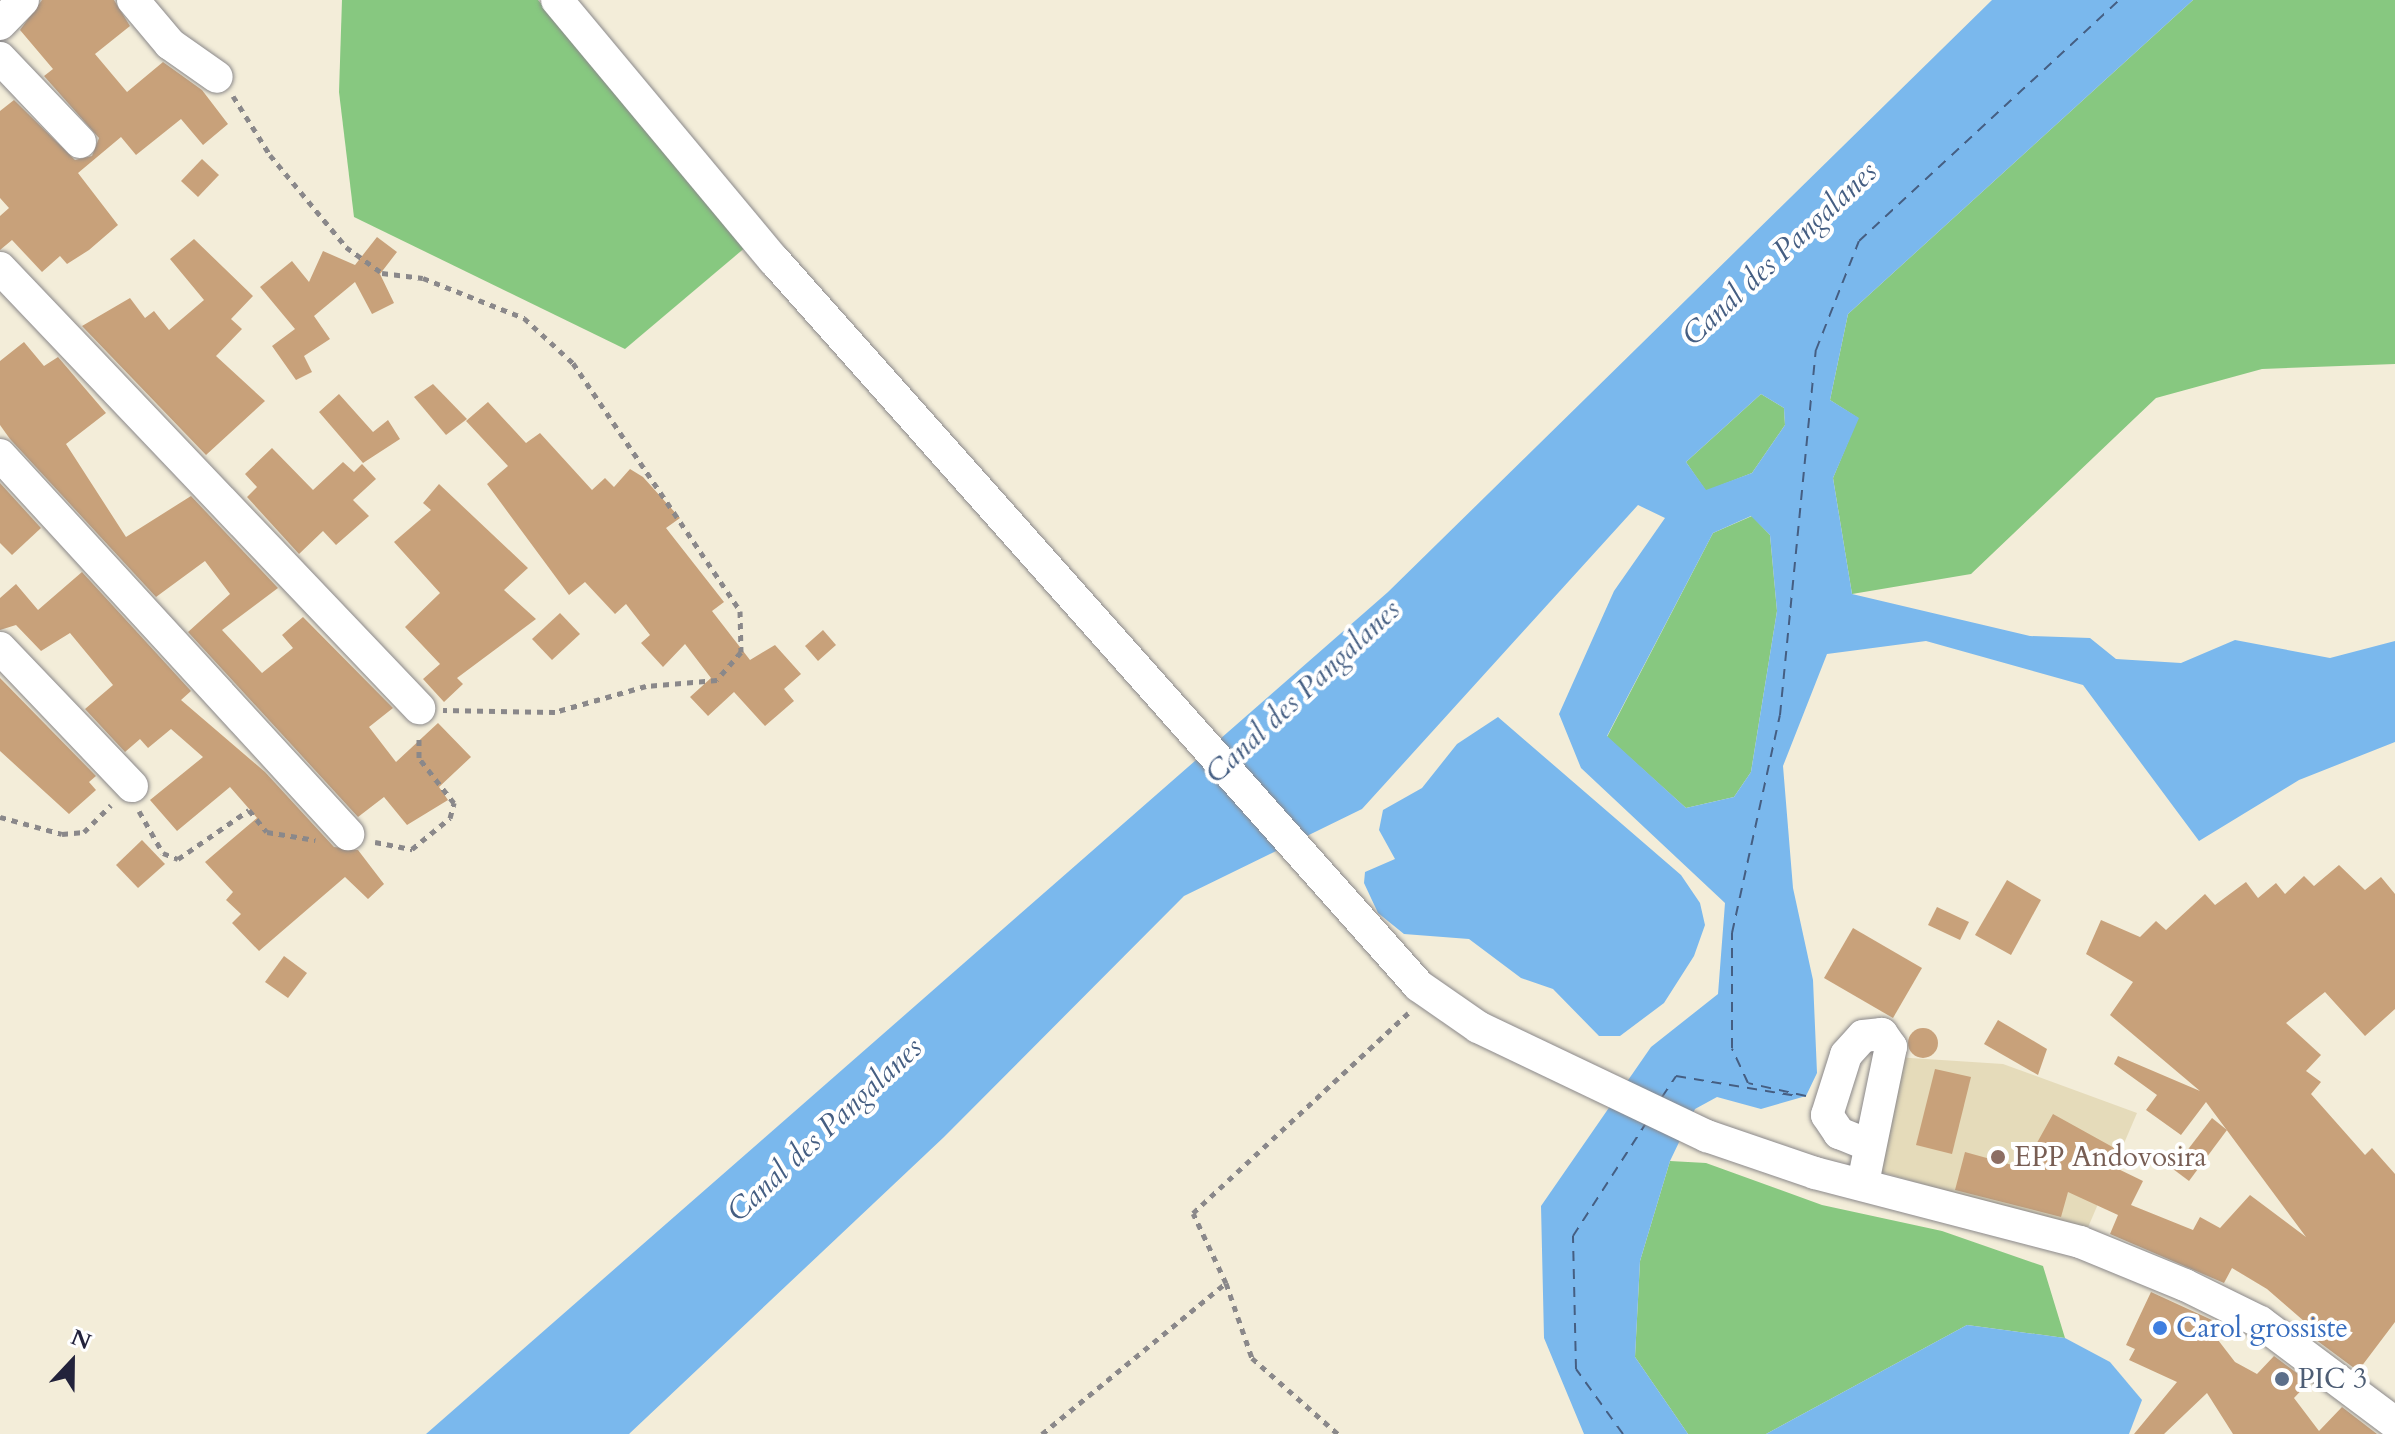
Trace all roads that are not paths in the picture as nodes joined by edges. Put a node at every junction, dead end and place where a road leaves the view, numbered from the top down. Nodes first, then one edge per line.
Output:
1 (23, 0) edge
2 (133, 0) edge
3 (557, 0) edge
4 (0, 24) edge
5 (0, 58) edge
6 (217, 77) road end
7 (80, 142) dead end
8 (0, 268) edge
9 (0, 455) edge
10 (0, 648) edge
11 (419, 708) road end
12 (132, 786) road end
13 (348, 834) road end
14 (1869, 1145) dead end
15 (1863, 1183) junction
16 (2392, 1414) edge

1 - 4 street
2 - 6 street
3 - 15 street
5 - 7 street
8 - 11 street
9 - 13 street
10 - 12 street
14 - 15 street
15 - 16 street

